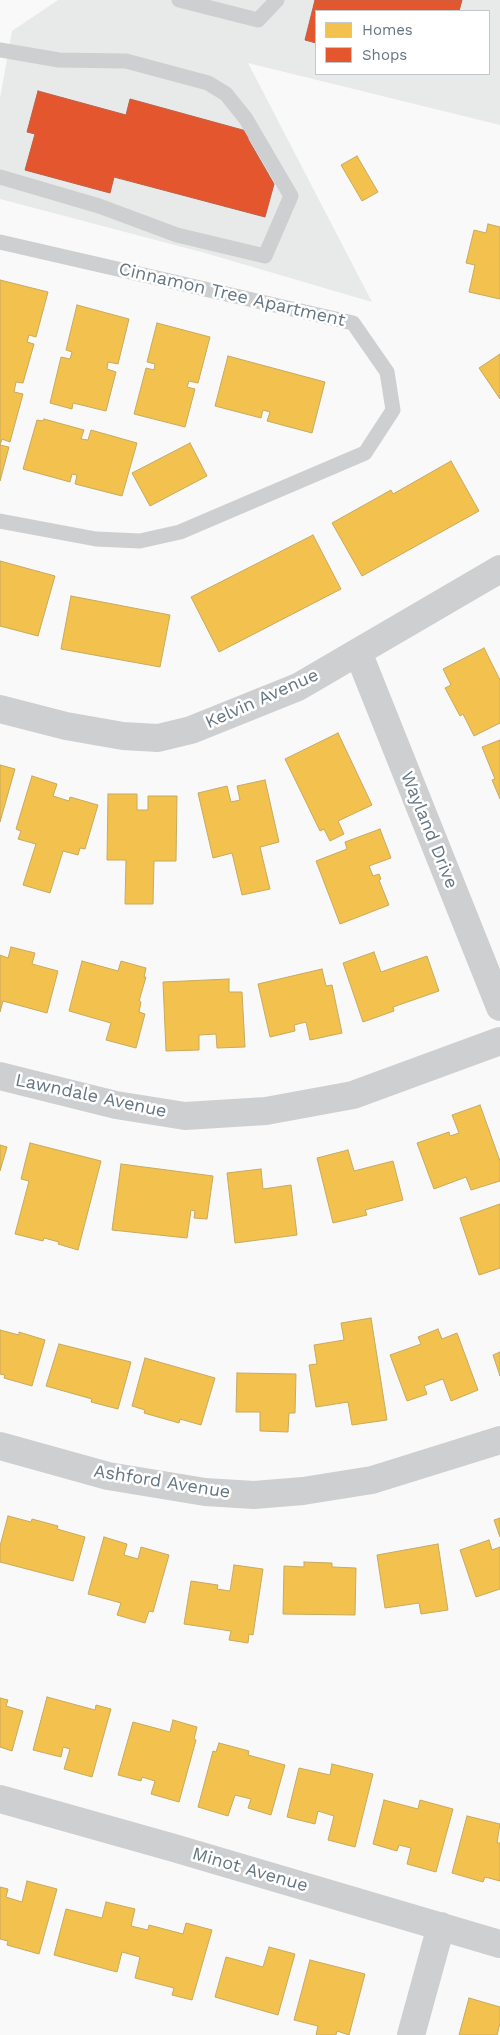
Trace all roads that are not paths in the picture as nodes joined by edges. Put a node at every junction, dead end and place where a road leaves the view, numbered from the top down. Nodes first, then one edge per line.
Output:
1 (179, 0) edge
2 (277, 0) edge
3 (0, 50) edge
4 (0, 177) edge
5 (0, 242) edge
6 (0, 521) edge
7 (500, 568) edge
8 (358, 652) junction
9 (0, 709) edge
10 (500, 1007) edge
11 (500, 1041) edge
12 (0, 1076) edge
13 (500, 1440) edge
14 (0, 1446) edge
15 (0, 1799) edge
16 (441, 1926) junction
17 (500, 1944) edge
18 (411, 2035) edge

1 - 2 lane
3 - 4 lane
5 - 6 lane, Cinnamon Tree Apartment
7 - 8 street, Kelvin Avenue
8 - 9 street, Kelvin Avenue
8 - 10 street, Wayland Drive
11 - 12 street, Lawndale Avenue
13 - 14 street, Ashford Avenue
15 - 16 street, Minot Avenue
16 - 17 street, Minot Avenue
16 - 18 street

